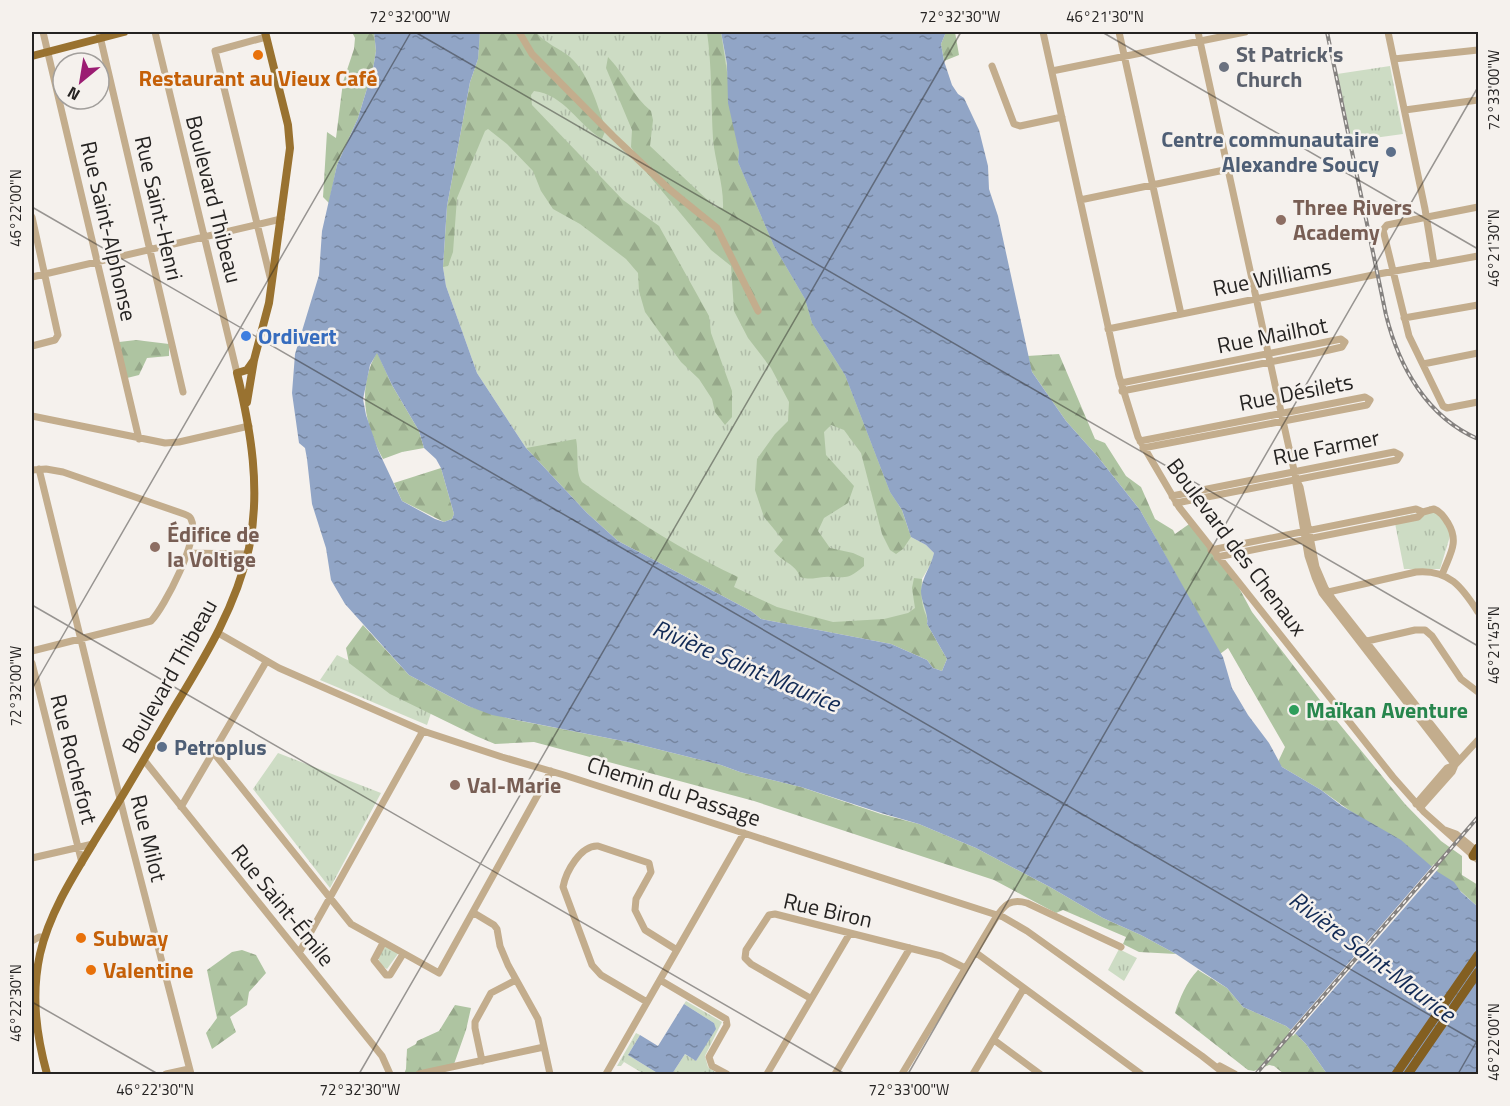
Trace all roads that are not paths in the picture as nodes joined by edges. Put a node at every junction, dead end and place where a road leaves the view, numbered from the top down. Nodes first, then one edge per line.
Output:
1 (44, 32) edge
2 (124, 32) edge
3 (519, 32) edge
4 (1043, 32) edge
5 (1119, 32) edge
6 (1198, 32) edge
7 (1245, 32) edge
8 (1388, 32) edge
9 (100, 34) edge
10 (265, 34) edge
11 (156, 35) edge
12 (1200, 41) junction
13 (1479, 50) edge
14 (48, 52) junction
15 (32, 56) edge
16 (1124, 56) junction
17 (1394, 59) junction
18 (992, 66) dead end
19 (1052, 71) junction
20 (1479, 100) edge
21 (1405, 110) junction
22 (1062, 117) junction
23 (1229, 169) junction
24 (1152, 185) junction
25 (1080, 200) junction
26 (1479, 207) edge
27 (32, 217) edge
28 (1426, 217) junction
29 (281, 219) junction
30 (256, 224) junction
31 (205, 236) junction
32 (150, 250) junction
33 (1479, 256) edge
34 (98, 262) junction
35 (1434, 264) junction
36 (1393, 271) junction
37 (45, 274) junction
38 (32, 277) edge
39 (272, 284) junction
40 (1257, 298) junction
41 (1479, 305) edge
42 (758, 311) dead end
43 (1181, 314) junction
44 (1404, 318) junction
45 (1108, 329) junction
46 (32, 346) edge
47 (1479, 354) edge
48 (1270, 358) junction
49 (254, 360) junction
50 (1423, 363) junction
51 (237, 373) junction
52 (1121, 387) junction
53 (183, 392) dead end
54 (1479, 402) edge
55 (246, 411) junction
56 (1281, 413) junction
57 (32, 416) edge
58 (1282, 421) junction
59 (249, 426) junction
60 (139, 439) junction
61 (1142, 444) junction
62 (35, 470) edge
63 (1295, 476) junction
64 (1174, 500) junction
65 (1307, 535) junction
66 (1211, 550) junction
67 (189, 553) junction
68 (248, 554) junction
69 (1216, 557) junction
70 (1442, 575) junction
71 (1325, 592) junction
72 (1479, 612) edge
73 (218, 633) junction
74 (80, 639) junction
75 (1363, 643) junction
76 (32, 651) edge
77 (266, 662) junction
78 (32, 663) edge
79 (1479, 692) edge
80 (423, 731) junction
81 (1479, 740) edge
82 (213, 752) junction
83 (144, 760) junction
84 (1457, 763) junction
85 (551, 771) junction
86 (120, 800) junction
87 (1418, 806) junction
88 (181, 807) junction
89 (744, 833) junction
90 (93, 844) junction
91 (77, 847) junction
92 (1477, 855) edge
93 (32, 858) edge
94 (82, 863) junction
95 (331, 899) junction
96 (474, 913) junction
97 (998, 915) junction
98 (850, 933) junction
99 (45, 937) junction
100 (32, 941) edge
101 (383, 943) junction
102 (1121, 947) dead end
103 (910, 948) junction
104 (677, 950) junction
105 (975, 952) junction
106 (299, 953) junction
107 (403, 954) junction
108 (1479, 955) edge
109 (965, 968) junction
110 (1479, 972) edge
111 (516, 980) junction
112 (660, 980) junction
113 (1024, 988) junction
114 (810, 998) junction
115 (647, 1002) junction
116 (993, 1040) junction
117 (544, 1047) junction
118 (1202, 1056) junction
119 (482, 1061) junction
120 (190, 1072) edge
121 (47, 1074) edge
122 (166, 1074) edge
123 (390, 1074) edge
124 (419, 1074) edge
125 (550, 1074) edge
126 (606, 1074) edge
127 (727, 1074) edge
128 (767, 1074) edge
129 (835, 1074) edge
130 (902, 1074) edge
131 (973, 1074) edge
132 (1040, 1074) edge
133 (1141, 1074) edge
134 (1225, 1074) edge
135 (1235, 1074) edge
136 (1396, 1074) edge
137 (1408, 1074) edge

1 - 14 street, Rue Saint-Alphonse
2 - 9 main road
3 - 42 street
4 - 19 street, Boulevard des Chenaux
5 - 16 street
6 - 12 street
7 - 12 street
8 - 17 street
9 - 14 main road
9 - 32 street, Rue Saint-Henri
10 - 29 main road
10 - 30 street
11 - 31 street, Boulevard Thibeau
12 - 16 street
12 - 23 street
13 - 17 street
14 - 15 main road
14 - 34 street, Rue Saint-Alphonse
16 - 19 street
16 - 24 street
17 - 21 street
18 - 22 street
19 - 22 street, Boulevard des Chenaux
20 - 21 street
21 - 28 street
22 - 25 street, Boulevard des Chenaux
23 - 24 street
23 - 40 street
24 - 25 street
24 - 43 street
25 - 45 street, Boulevard des Chenaux
26 - 28 street
27 - 37 street
28 - 35 street
28 - 36 street
29 - 30 street
29 - 39 main road
30 - 31 street
30 - 39 street
31 - 32 street
31 - 51 street, Boulevard Thibeau
32 - 34 street
32 - 53 street, Rue Saint-Henri
33 - 35 street, Rue Williams
34 - 37 street
34 - 60 street, Rue Saint-Alphonse
35 - 36 street, Rue Williams
36 - 40 street, Rue Williams
36 - 44 street
37 - 38 street
37 - 46 street
39 - 49 main road
40 - 43 street, Rue Williams
40 - 48 street
41 - 44 street
43 - 45 street, Rue Williams
44 - 50 street
45 - 52 street, Boulevard des Chenaux
47 - 50 street
48 - 48 street, Rue Mailhot
48 - 52 street, Rue Mailhot
48 - 56 street
49 - 51 main road
49 - 55 main road
50 - 54 street
51 - 55 main road, Boulevard Thibeau
52 - 61 street, Boulevard des Chenaux
55 - 59 main road, Boulevard Thibeau
56 - 58 street
56 - 58 street, Rue Désilets
56 - 61 street, Rue Désilets
57 - 60 street
58 - 61 street, Rue Désilets
58 - 63 street
59 - 60 street
59 - 68 main road, Boulevard Thibeau
61 - 64 street, Boulevard des Chenaux
62 - 67 street
62 - 74 street, Rue Milot
63 - 63 street, Rue Farmer
63 - 64 street, Rue Farmer
63 - 65 street
64 - 66 street, Boulevard des Chenaux
65 - 66 street
65 - 69 street
65 - 70 street
65 - 71 street
66 - 69 street, Boulevard des Chenaux
67 - 68 street
67 - 74 street
68 - 73 main road, Boulevard Thibeau
69 - 87 street, Boulevard des Chenaux
70 - 71 street
70 - 72 street
71 - 75 street
73 - 77 street, Chemin du Passage
73 - 83 main road, Boulevard Thibeau
74 - 76 street
74 - 86 street, Rue Milot
75 - 79 street
75 - 84 street
77 - 80 street, Chemin du Passage
77 - 82 street
78 - 91 street, Rue Rochefort
80 - 85 street, Chemin du Passage
80 - 95 street
81 - 84 street
82 - 88 street
82 - 95 street
83 - 86 main road, Boulevard Thibeau
83 - 88 street, Rue Saint-Émile
84 - 87 street
85 - 89 street, Chemin du Passage
85 - 96 street
86 - 90 main road, Boulevard Thibeau
86 - 120 street, Rue Milot
87 - 92 street, Boulevard des Chenaux
88 - 106 street, Rue Saint-Émile
89 - 97 street, Chemin du Passage
89 - 104 street
90 - 91 street
90 - 94 main road, Boulevard Thibeau
91 - 93 street
91 - 94 street, Rue Rochefort
94 - 99 main road, Boulevard Thibeau
95 - 101 street
95 - 106 street
96 - 107 street
96 - 111 street
97 - 102 street
97 - 105 street
97 - 118 street, Chemin du Passage
98 - 103 street, Rue Biron
98 - 114 street
98 - 114 street, Rue Biron
99 - 100 street
99 - 121 main road, Boulevard Thibeau
101 - 107 street
101 - 107 street
103 - 109 street, Rue Biron
103 - 129 street
104 - 112 street
104 - 115 street
105 - 109 street
105 - 113 street
106 - 123 street, Rue Saint-Émile
108 - 136 highway
109 - 130 street
110 - 137 highway
111 - 117 street
111 - 119 street
112 - 115 street
112 - 127 street
113 - 116 street
113 - 133 street
114 - 128 street
115 - 126 street
116 - 131 street
116 - 132 street
117 - 119 street
117 - 125 street
118 - 134 street
118 - 135 street
119 - 124 street
120 - 122 street

